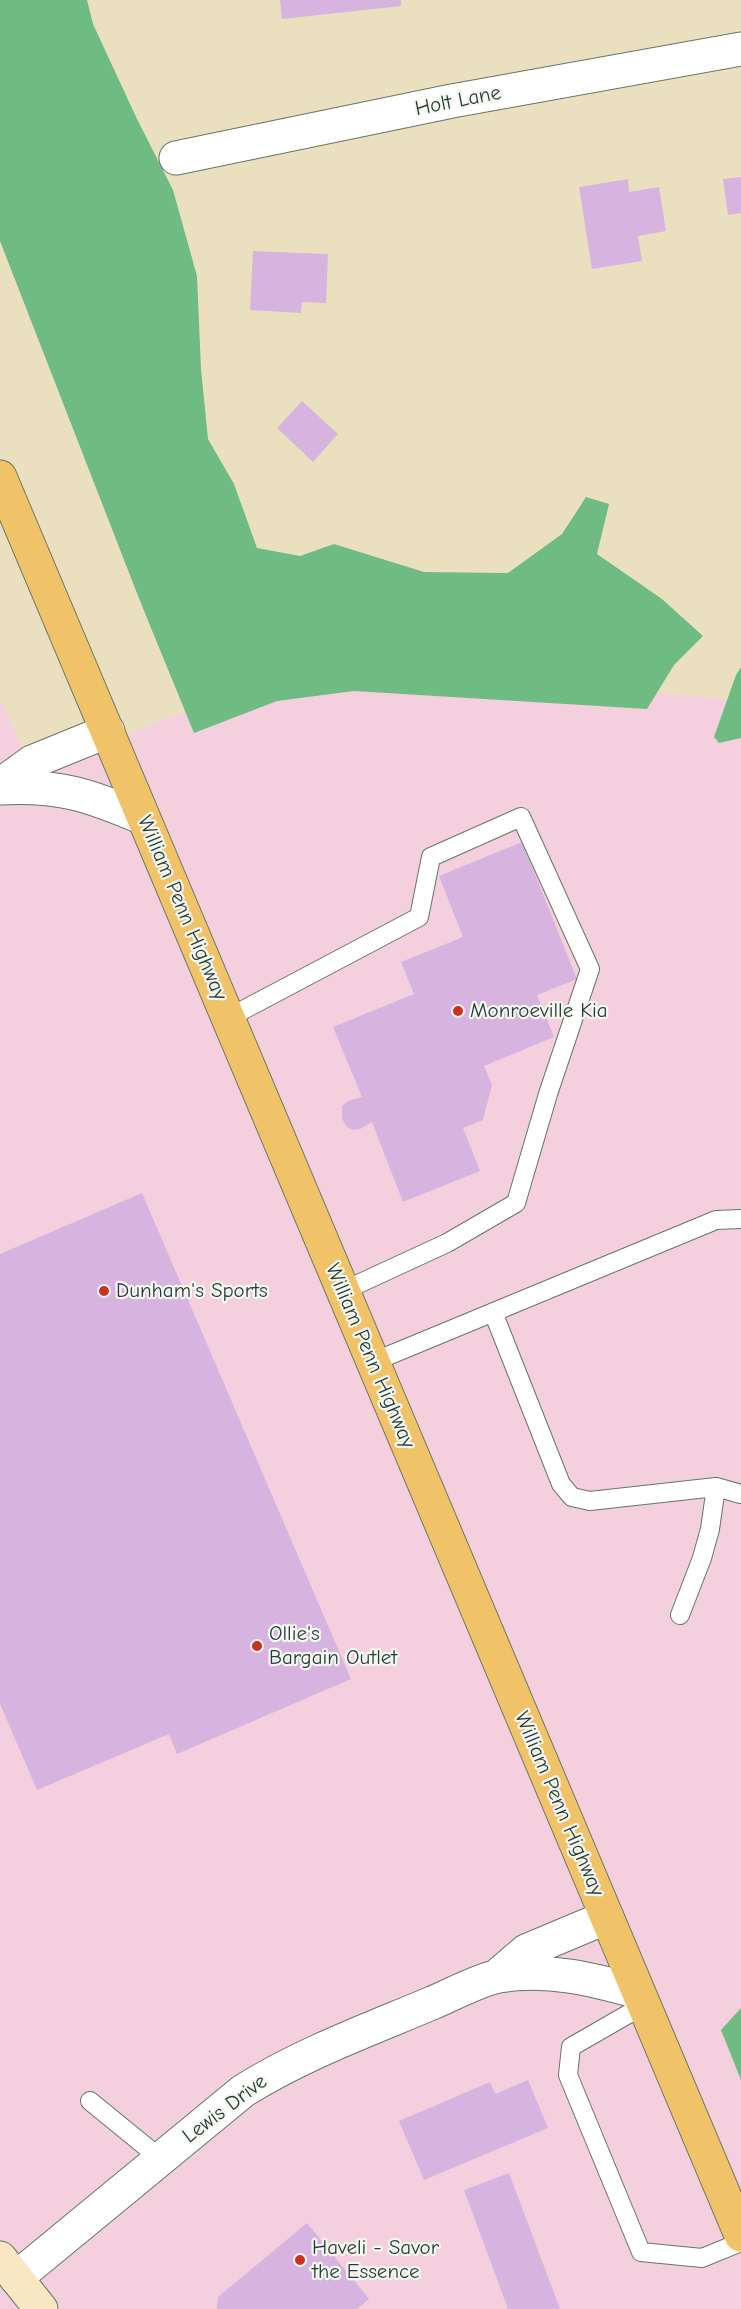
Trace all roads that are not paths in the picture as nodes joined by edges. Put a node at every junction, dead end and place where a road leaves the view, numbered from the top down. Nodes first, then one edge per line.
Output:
1 (741, 49) edge
2 (176, 158) dead end
3 (0, 477) edge
4 (108, 732) junction
5 (0, 786) edge
6 (144, 818) junction
7 (228, 1018) junction
8 (741, 1219) edge
9 (343, 1291) junction
10 (493, 1312) junction
11 (373, 1362) junction
12 (716, 1487) junction
13 (741, 1494) edge
14 (680, 1615) dead end
15 (607, 1917) junction
16 (497, 1976) junction
17 (641, 1998) junction
18 (90, 2101) dead end
19 (161, 2158) junction
20 (741, 2235) edge
21 (741, 2242) edge
22 (8, 2268) edge
23 (41, 2309) edge

1 - 2 street, Holt Lane
3 - 4 highway, William Penn Highway
4 - 5 street
4 - 6 highway, William Penn Highway
5 - 6 street
6 - 7 highway, William Penn Highway
7 - 9 highway, William Penn Highway
7 - 9 lane
8 - 10 lane
9 - 11 highway, William Penn Highway
10 - 11 lane
10 - 12 lane
11 - 15 highway, William Penn Highway
12 - 13 lane
12 - 14 lane
15 - 16 street, Lewis Drive
15 - 17 highway, William Penn Highway
16 - 17 street, Lewis Drive
16 - 19 street, Lewis Drive
17 - 20 highway, William Penn Highway
17 - 21 lane
18 - 19 lane
19 - 22 street, Lewis Drive
22 - 23 main road

